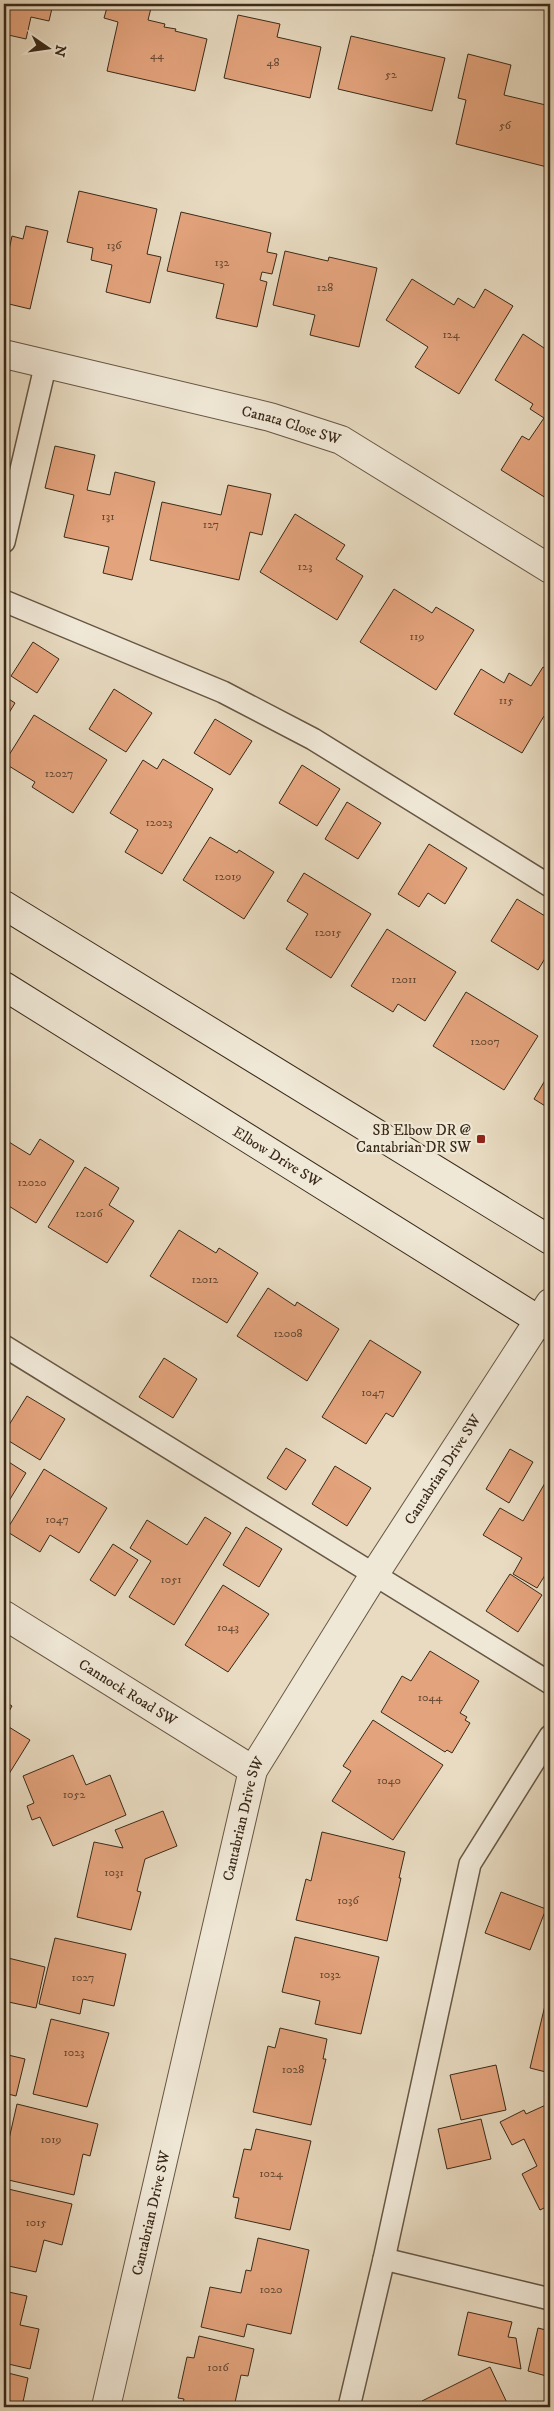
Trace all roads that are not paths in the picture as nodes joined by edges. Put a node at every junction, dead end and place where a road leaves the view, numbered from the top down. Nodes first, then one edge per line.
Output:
1 (4, 354) edge
2 (46, 363) junction
3 (4, 542) edge
4 (550, 569) edge
5 (4, 600) edge
6 (550, 886) edge
7 (4, 905) edge
8 (4, 986) edge
9 (550, 1240) edge
10 (546, 1317) edge
11 (4, 1346) edge
12 (374, 1575) junction
13 (4, 1615) edge
14 (550, 1683) edge
15 (550, 1736) edge
16 (253, 1770) junction
17 (384, 2259) junction
18 (550, 2298) edge
19 (106, 2407) edge
20 (349, 2407) edge

1 - 2 street, Canata Close SW
2 - 3 lane
2 - 4 street, Canata Close SW
5 - 6 lane
7 - 9 street
8 - 10 street, Elbow Drive SW
10 - 12 street, Cantabrian Drive SW
11 - 12 lane
12 - 14 lane
12 - 16 street, Cantabrian Drive SW
13 - 16 street, Cannock Road SW
15 - 17 lane
16 - 19 street, Cantabrian Drive SW
17 - 18 lane
17 - 20 lane

